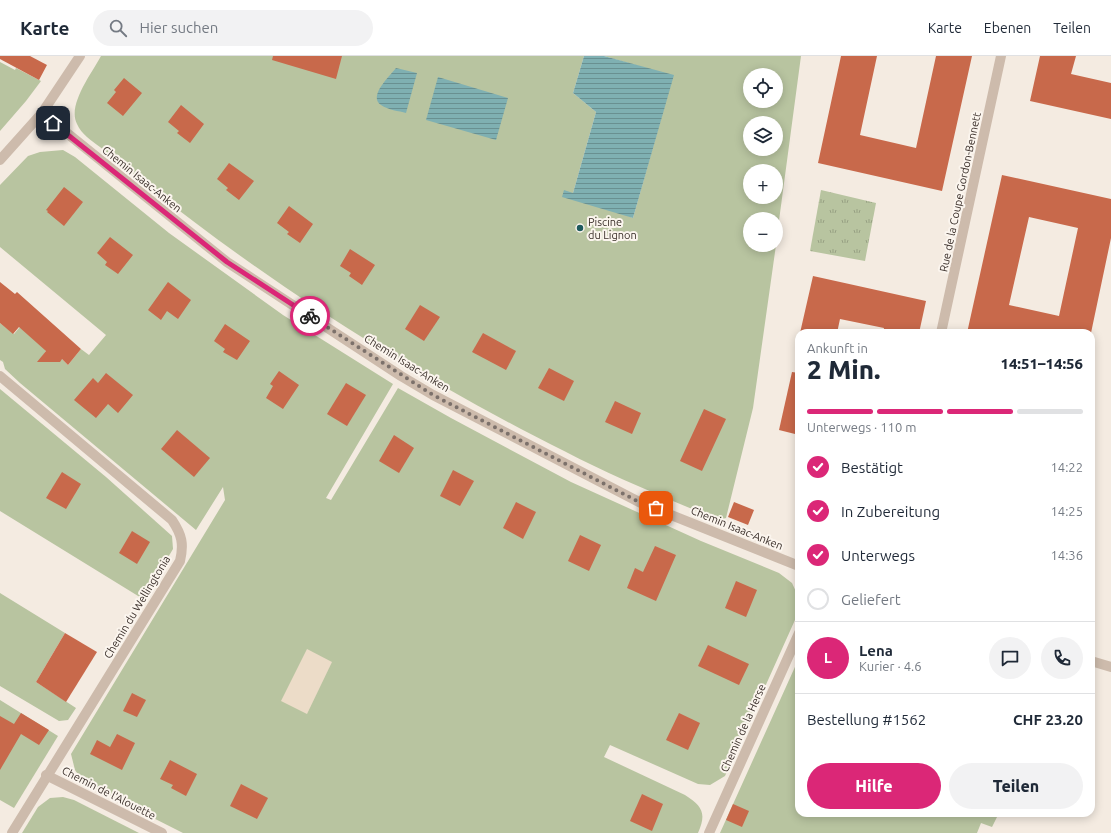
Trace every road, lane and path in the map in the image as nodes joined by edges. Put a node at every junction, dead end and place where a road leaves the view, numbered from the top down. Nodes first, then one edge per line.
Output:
1 (80, 56) edge
2 (1001, 56) edge
3 (42, 114) junction
4 (0, 160) edge
5 (942, 329) edge
6 (0, 376) edge
7 (795, 564) edge
8 (795, 642) edge
9 (1095, 662) edge
10 (1111, 667) edge
11 (46, 775) junction
12 (12, 833) edge
13 (162, 833) edge
14 (709, 833) edge

1 - 3 street
2 - 5 street, Rue de la Coupe Gordon-Bennett
3 - 4 street
3 - 7 street, Chemin Isaac-Anken
6 - 11 street, Chemin du Wellingtonia
8 - 14 street, Chemin de la Herse
9 - 10 street
11 - 12 street, Chemin du Wellingtonia
11 - 13 street, Chemin de l'Alouette

